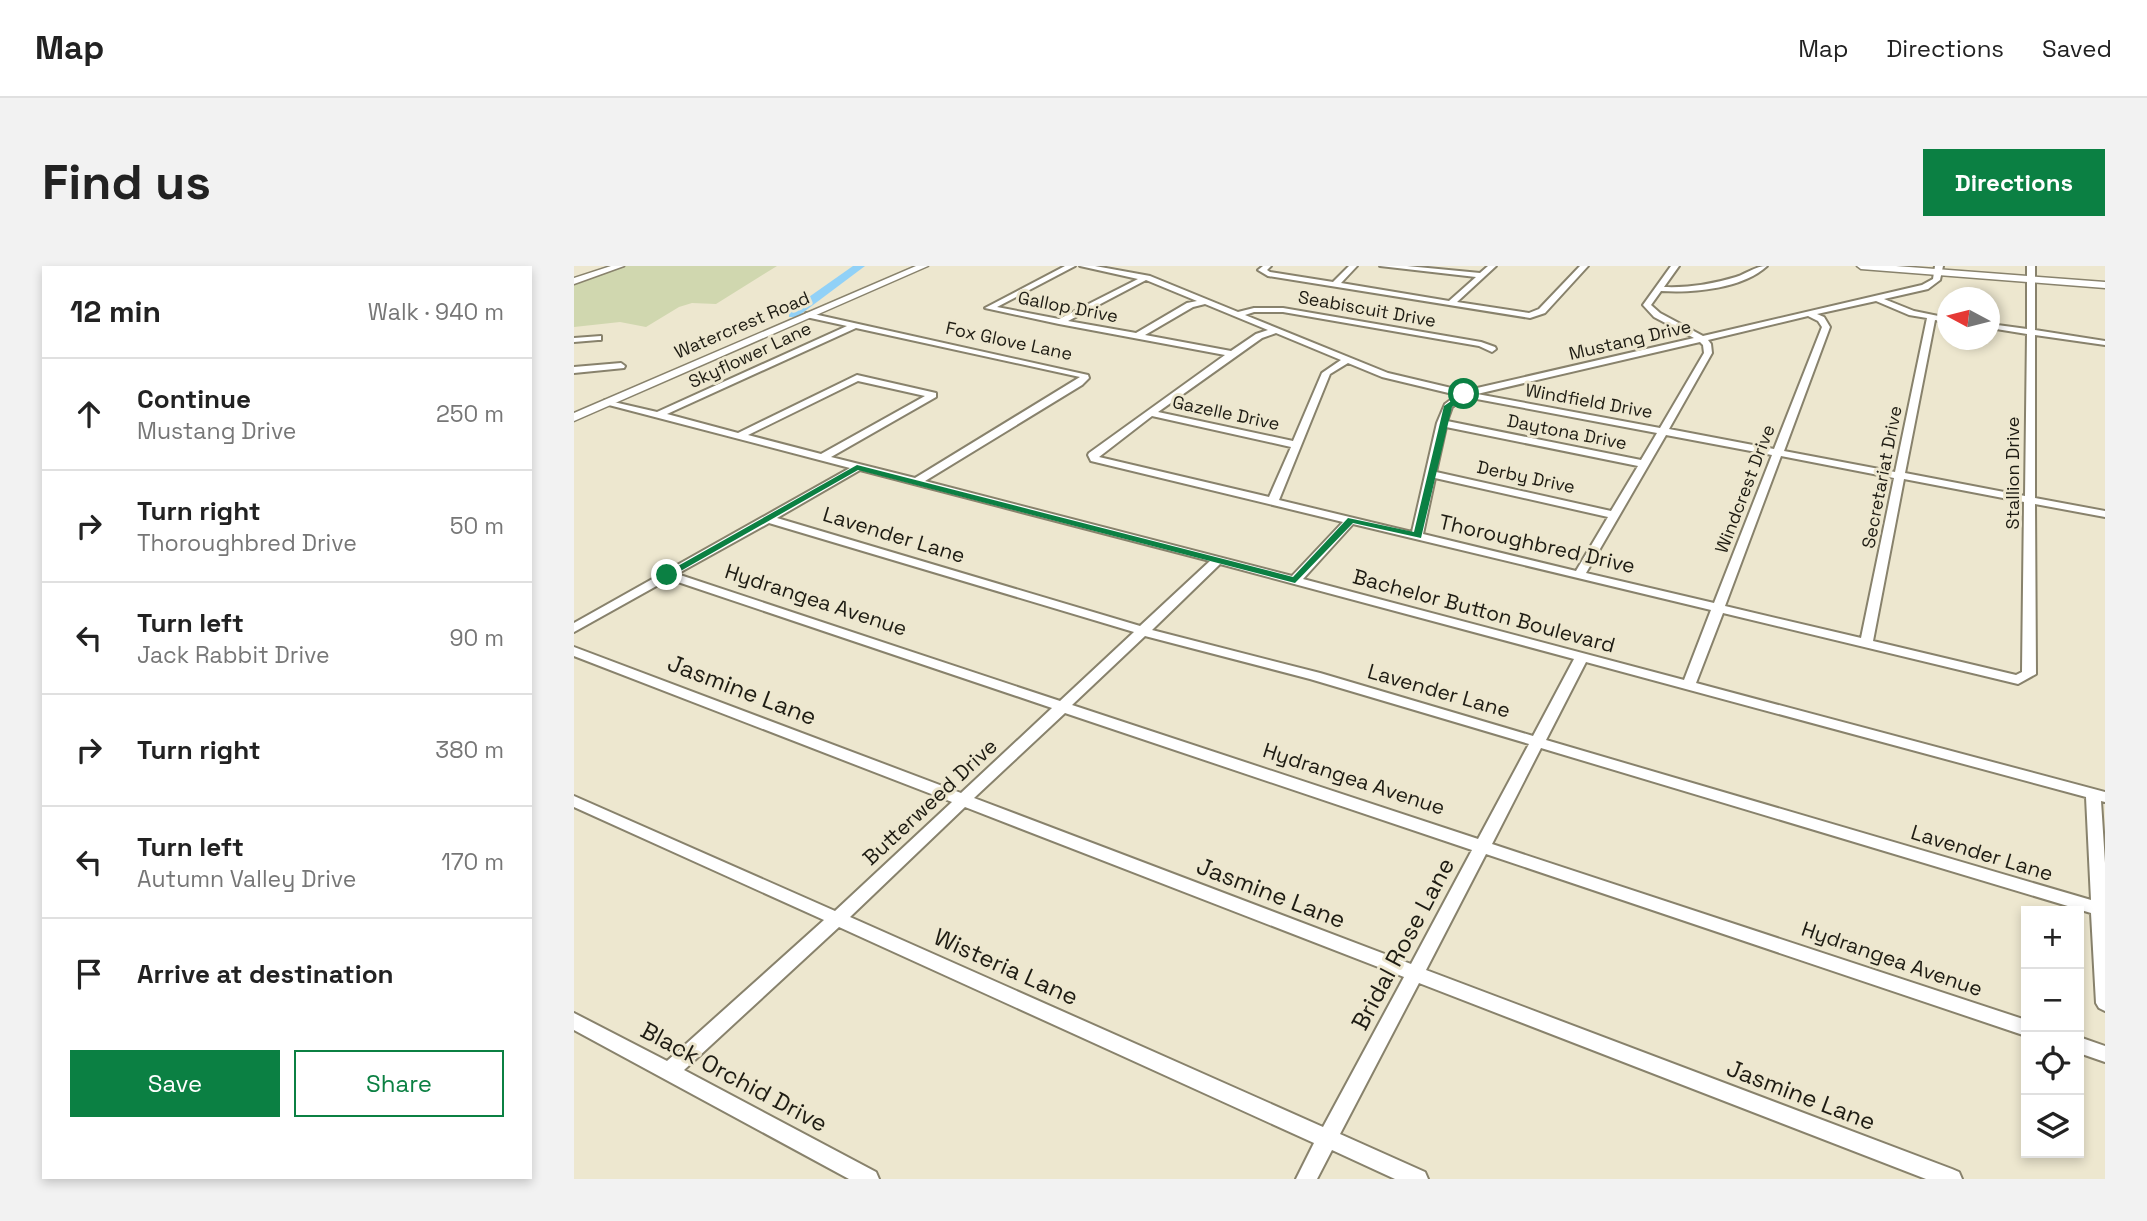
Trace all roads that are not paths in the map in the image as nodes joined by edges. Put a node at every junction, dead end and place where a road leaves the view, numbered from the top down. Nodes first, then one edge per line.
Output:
1 (620, 266) edge
2 (924, 266) edge
3 (1071, 266) edge
4 (1084, 266) edge
5 (1267, 266) edge
6 (1353, 266) edge
7 (1384, 266) edge
8 (1492, 266) edge
9 (1584, 266) edge
10 (1675, 266) edge
11 (1763, 266) edge
12 (1861, 266) edge
13 (2031, 266) edge
14 (1938, 269) edge
15 (1482, 275) junction
16 (1147, 278) junction
17 (574, 281) edge
18 (2031, 281) junction
19 (1335, 285) junction
20 (2105, 285) edge
21 (1658, 289) junction
22 (1876, 298) junction
23 (1204, 302) junction
24 (1451, 303) junction
25 (1809, 314) junction
26 (810, 315) junction
27 (1236, 315) junction
28 (1931, 318) junction
29 (1937, 319) edge
30 (1059, 322) junction
31 (855, 325) junction
32 (2000, 328) edge
33 (1275, 331) junction
34 (2030, 332) junction
35 (1138, 336) junction
36 (598, 338) dead end
37 (1702, 339) junction
38 (574, 340) edge
39 (2105, 343) edge
40 (1492, 349) dead end
41 (1232, 354) junction
42 (1346, 361) junction
43 (621, 366) dead end
44 (574, 370) edge
45 (1464, 394) junction
46 (608, 402) junction
47 (1150, 413) junction
48 (660, 414) junction
49 (574, 416) edge
50 (1442, 424) junction
51 (1663, 430) junction
52 (739, 436) junction
53 (1296, 445) junction
54 (1777, 452) junction
55 (822, 458) junction
56 (1644, 464) junction
57 (857, 468) junction
58 (1431, 474) junction
59 (1900, 475) junction
60 (914, 483) junction
61 (2031, 500) junction
62 (1273, 501) junction
63 (1614, 514) junction
64 (2105, 514) edge
65 (765, 518) junction
66 (1351, 520) junction
67 (1417, 536) junction
68 (1218, 560) junction
69 (1580, 574) junction
70 (667, 575) junction
71 (1295, 580) junction
72 (1719, 607) junction
73 (574, 628) edge
74 (1142, 631) junction
75 (1866, 643) junction
76 (574, 651) edge
77 (1582, 657) junction
78 (2025, 678) joint
79 (1689, 685) junction
80 (1063, 705) junction
81 (1537, 742) junction
82 (2099, 795) edge
83 (574, 801) edge
84 (962, 802) junction
85 (1482, 845) junction
86 (2099, 909) junction
87 (837, 919) junction
88 (1414, 974) junction
89 (2105, 1003) edge
90 (574, 1021) edge
91 (2021, 1026) edge
92 (2084, 1047) edge
93 (2105, 1054) edge
94 (669, 1072) junction
95 (1327, 1138) junction
96 (869, 1179) edge
97 (1306, 1179) edge
98 (1418, 1179) edge
99 (1952, 1179) edge

1 - 17 street
2 - 26 street, Watercrest Road
3 - 30 street, Gallop Drive
4 - 16 street, Windfield Drive
5 - 19 street
6 - 19 street
7 - 15 street
8 - 15 street
9 - 24 street
10 - 21 street
11 - 21 street
12 - 14 street
13 - 18 street, Stallion Drive
14 - 18 street
14 - 22 street, Mustang Drive
15 - 24 street
16 - 23 street, Windfield Drive
16 - 30 street
18 - 20 street
18 - 34 street, Stallion Drive
19 - 24 street
21 - 37 street
22 - 25 street, Mustang Drive
22 - 28 street
23 - 27 street, Windfield Drive
23 - 35 street
25 - 37 street, Mustang Drive
25 - 54 street, Windcrest Drive
26 - 31 street, Fox Glove Lane
26 - 46 street, Watercrest Road
27 - 33 street, Windfield Drive
27 - 40 street, Seabiscuit Drive
28 - 29 street
28 - 59 street, Secretariat Drive
30 - 35 street, Gallop Drive
31 - 48 street, Skyflower Lane
31 - 60 street, Fox Glove Lane
32 - 34 street
33 - 41 street, Thoroughbred Drive
33 - 42 street, Windfield Drive
34 - 39 street
34 - 61 street, Stallion Drive
35 - 41 street, Gallop Drive
36 - 38 street
37 - 45 street, Mustang Drive
37 - 51 street
41 - 47 street, Thoroughbred Drive
42 - 45 street, Windfield Drive
42 - 53 street
43 - 44 street
45 - 50 street
45 - 51 street, Windfield Drive
46 - 48 street, Bachelor Button Boulevard
46 - 49 street, Watercrest Road
47 - 53 street, Gazelle Drive
47 - 62 street, Thoroughbred Drive
48 - 52 street, Bachelor Button Boulevard
50 - 56 street, Daytona Drive
50 - 58 street
51 - 54 street, Windfield Drive
51 - 56 street
52 - 55 street, Bachelor Button Boulevard
52 - 55 street
53 - 62 street
54 - 59 street, Windfield Drive
54 - 72 street, Windcrest Drive
55 - 57 street, Bachelor Button Boulevard
56 - 63 street
57 - 60 street, Bachelor Button Boulevard
57 - 65 street
58 - 63 street, Derby Drive
58 - 67 street
59 - 61 street, Windfield Drive
59 - 75 street, Secretariat Drive
60 - 68 street, Bachelor Button Boulevard
61 - 64 street, Windfield Drive
61 - 78 street, Stallion Drive
62 - 66 street, Thoroughbred Drive
63 - 69 street
65 - 70 street
65 - 74 street, Lavender Lane
66 - 67 street, Thoroughbred Drive
66 - 71 street
67 - 69 street, Thoroughbred Drive
68 - 71 street, Bachelor Button Boulevard
68 - 74 street, Butterweed Drive
69 - 72 street, Thoroughbred Drive
70 - 73 street
70 - 80 street, Hydrangea Avenue
71 - 77 street, Bachelor Button Boulevard
72 - 75 street, Thoroughbred Drive
72 - 79 street, Windcrest Drive
74 - 80 street, Butterweed Drive
74 - 81 street, Lavender Lane
75 - 78 street, Thoroughbred Drive
76 - 84 street, Jasmine Lane
77 - 79 street, Bachelor Button Boulevard
77 - 81 street, Bridal Rose Lane
79 - 82 street, Bachelor Button Boulevard
80 - 84 street, Butterweed Drive
80 - 85 street, Hydrangea Avenue
81 - 85 street, Bridal Rose Lane
81 - 86 street, Lavender Lane
82 - 86 street
83 - 87 street, Wisteria Lane
84 - 87 street, Butterweed Drive
84 - 88 street, Jasmine Lane
85 - 88 street, Bridal Rose Lane
85 - 91 street, Hydrangea Avenue
86 - 89 street
87 - 94 street, Butterweed Drive
87 - 95 street, Wisteria Lane
88 - 95 street, Bridal Rose Lane
88 - 99 street, Jasmine Lane
90 - 94 street, Black Orchid Drive
92 - 93 street
94 - 96 street, Black Orchid Drive
95 - 97 street, Bridal Rose Lane
95 - 98 street, Wisteria Lane

